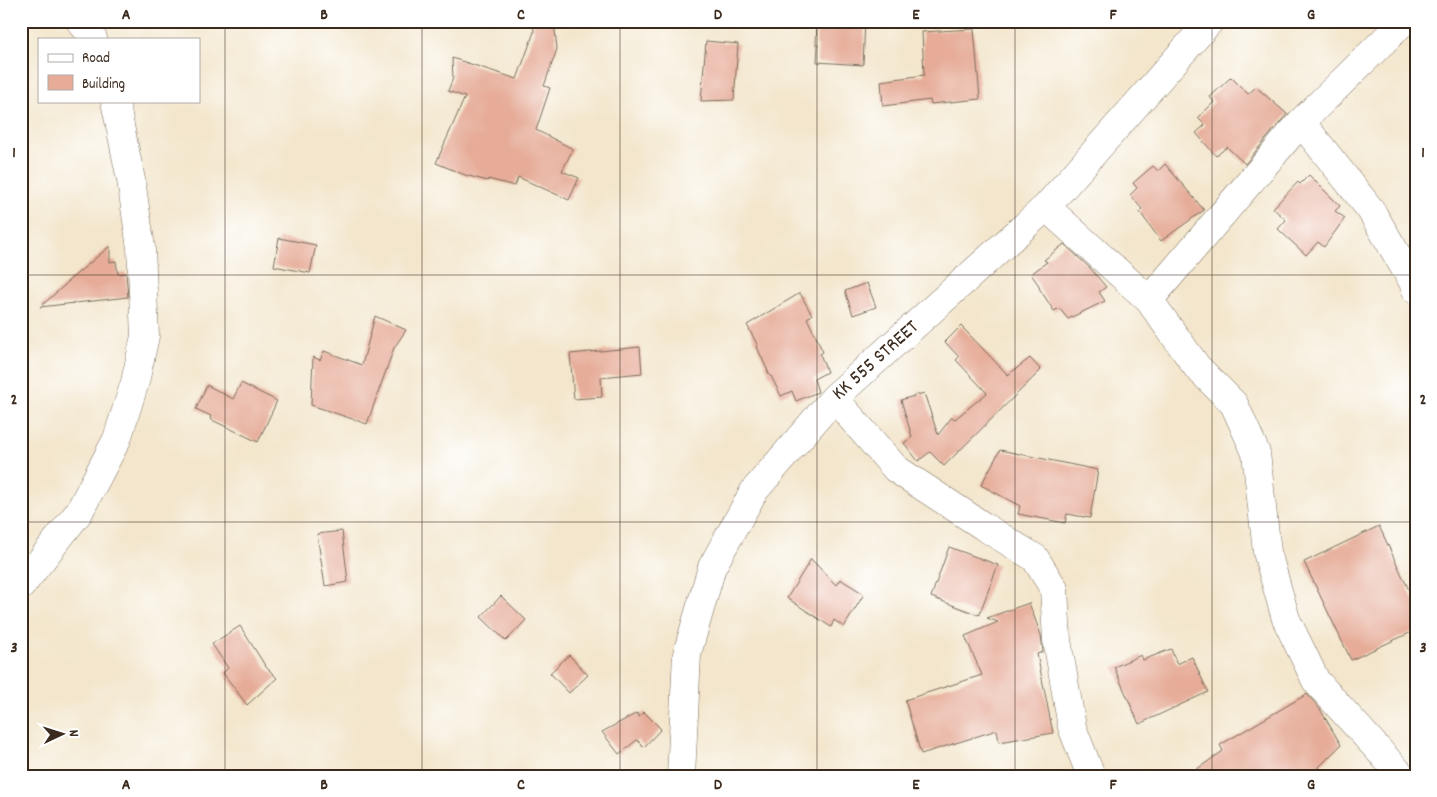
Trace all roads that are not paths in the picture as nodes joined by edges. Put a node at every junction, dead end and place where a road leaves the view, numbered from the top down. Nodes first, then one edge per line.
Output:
1 (80, 21) edge
2 (1210, 21) edge
3 (1404, 21) edge
4 (92, 38) edge
5 (115, 102) edge
6 (1301, 122) junction
7 (1046, 207) junction
8 (1416, 290) edge
9 (1148, 300) junction
10 (834, 398) junction
11 (21, 586) edge
12 (681, 776) edge
13 (1091, 776) edge
14 (1402, 776) edge

1 - 4 street
2 - 7 street, KK 555 STREET
3 - 6 street
5 - 11 street
6 - 8 street
6 - 9 street
7 - 9 street
7 - 10 street, KK 555 STREET
9 - 14 street
10 - 12 street, KK 555 STREET
10 - 13 street

